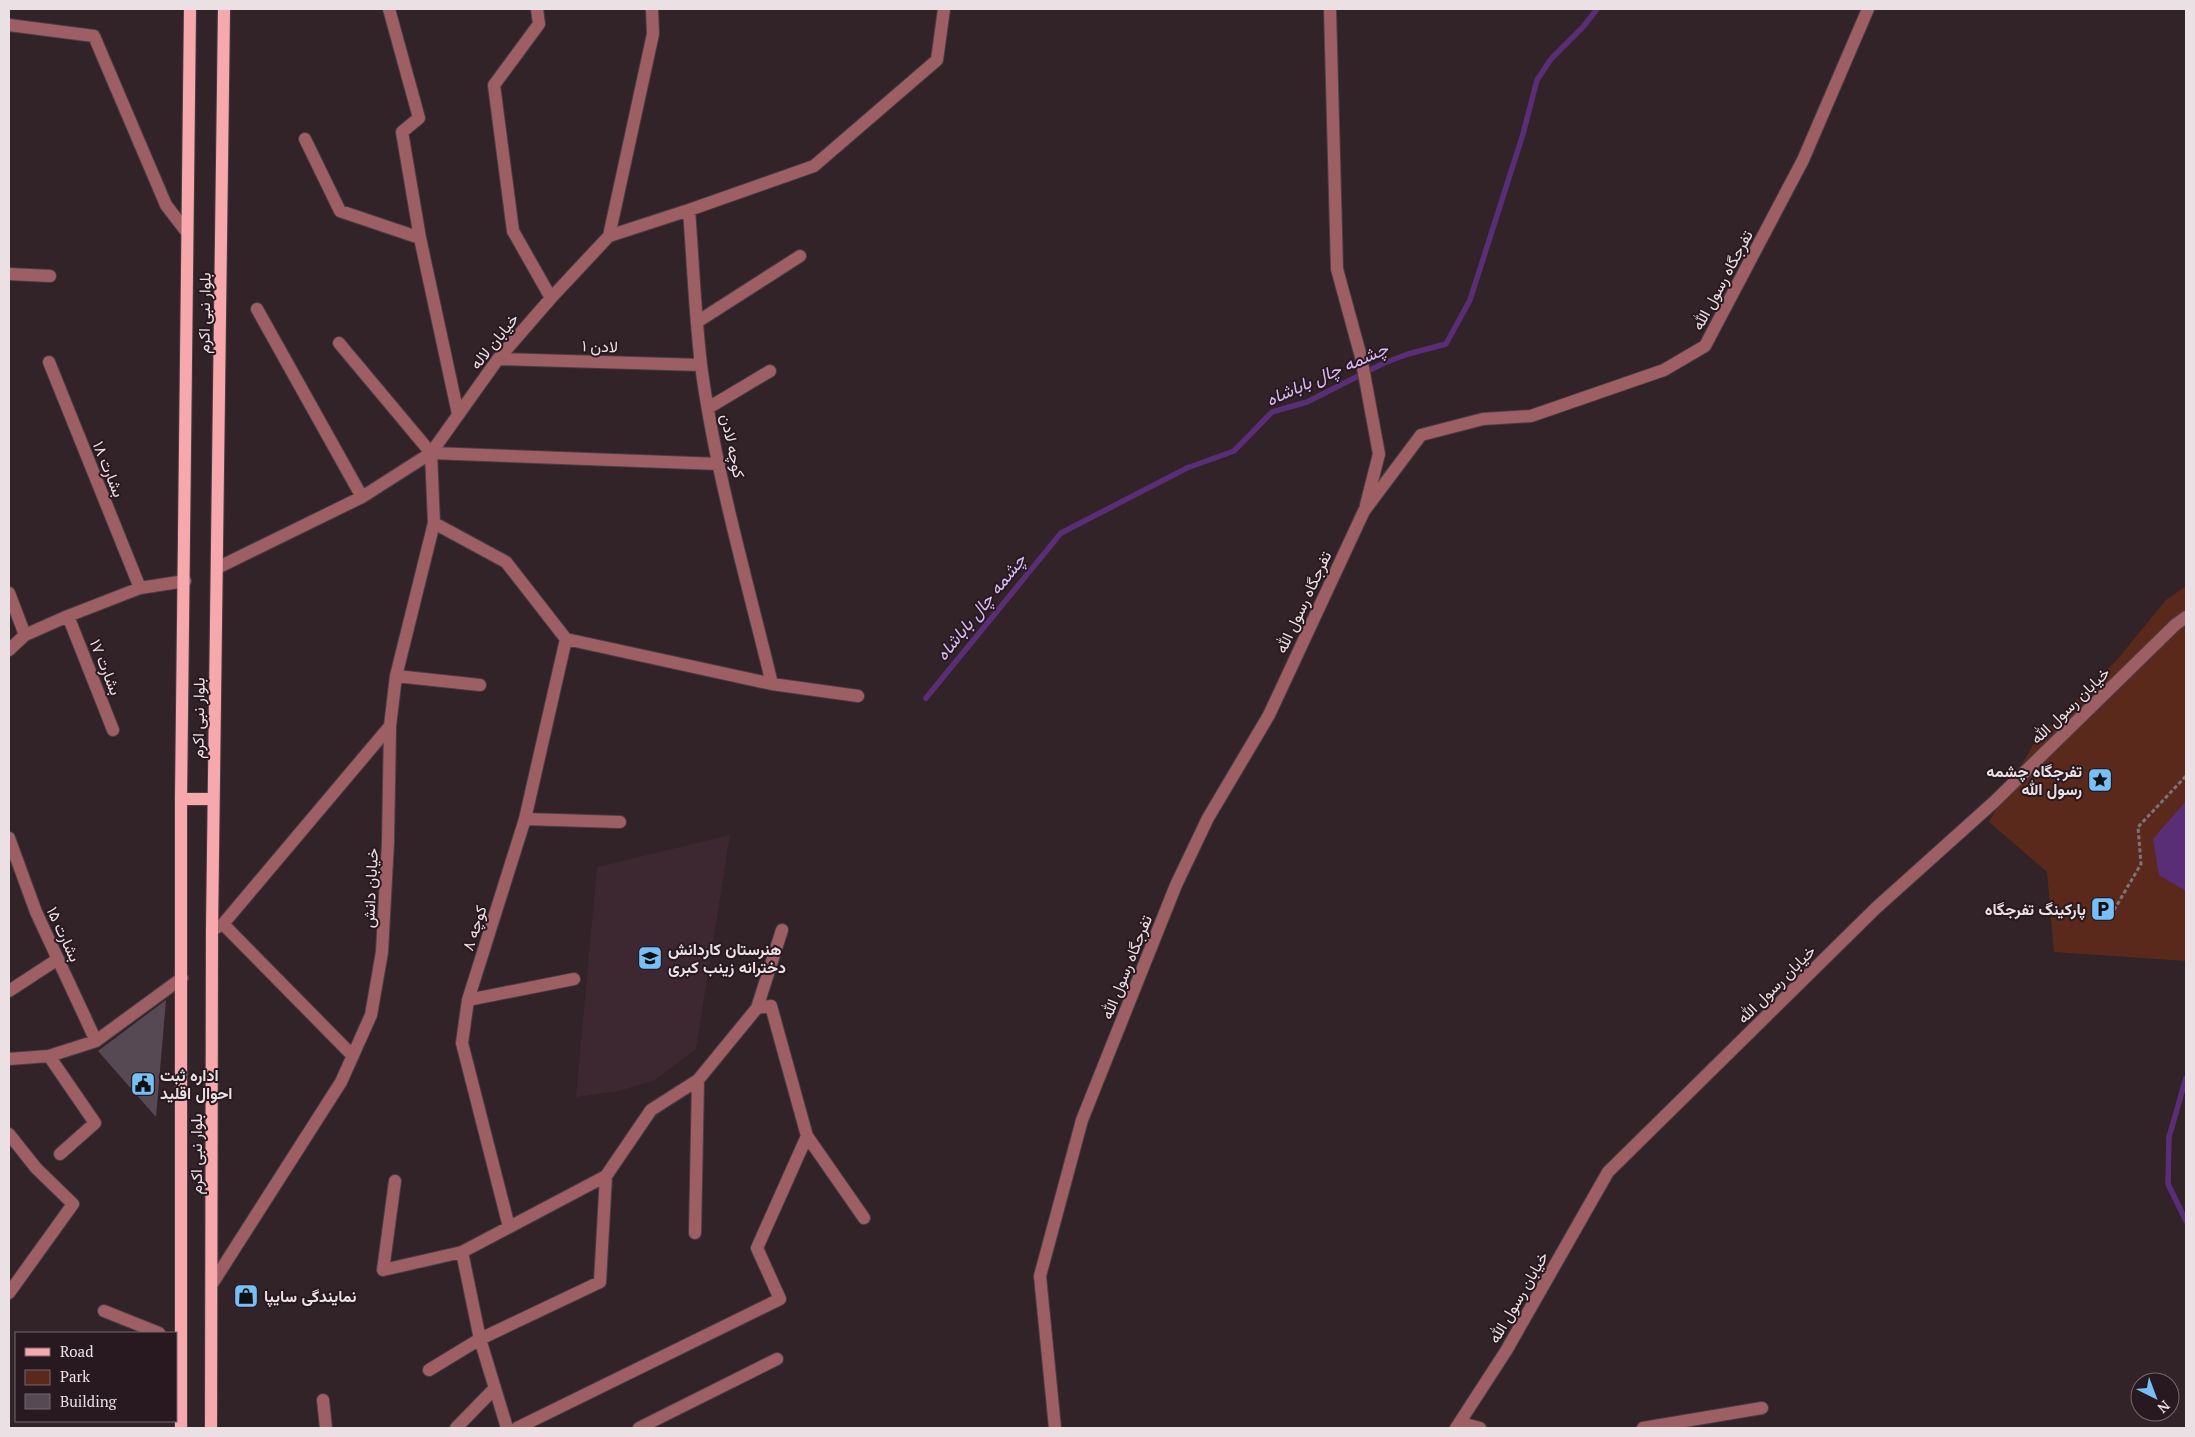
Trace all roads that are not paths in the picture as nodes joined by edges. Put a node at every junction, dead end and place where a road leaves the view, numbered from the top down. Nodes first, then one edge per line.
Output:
1 (190, 9) edge
2 (224, 9) edge
3 (389, 9) edge
4 (537, 9) edge
5 (652, 9) edge
6 (944, 9) edge
7 (1330, 9) edge
8 (1868, 9) edge
9 (9, 25) edge
10 (305, 138) dead end
11 (689, 210) junction
12 (186, 231) junction
13 (609, 236) junction
14 (420, 238) junction
15 (800, 256) dead end
16 (9, 274) edge
17 (50, 276) dead end
18 (551, 298) junction
19 (257, 309) dead end
20 (697, 322) junction
21 (339, 343) dead end
22 (498, 359) junction
23 (49, 362) dead end
24 (701, 365) junction
25 (770, 371) dead end
26 (708, 408) junction
27 (458, 414) junction
28 (431, 453) junction
29 (720, 464) junction
30 (362, 497) junction
31 (1364, 511) junction
32 (434, 523) junction
33 (217, 568) junction
34 (185, 581) junction
35 (140, 588) junction
36 (9, 593) edge
37 (68, 616) junction
38 (2186, 617) edge
39 (25, 635) junction
40 (566, 639) junction
41 (9, 650) edge
42 (396, 676) junction
43 (772, 684) junction
44 (480, 685) dead end
45 (858, 696) dead end
46 (390, 726) junction
47 (113, 730) dead end
48 (213, 798) junction
49 (181, 799) junction
50 (525, 819) junction
51 (620, 822) dead end
52 (9, 838) edge
53 (217, 927) junction
54 (782, 930) dead end
55 (58, 959) junction
56 (182, 978) junction
57 (574, 979) dead end
58 (9, 991) edge
59 (468, 1000) junction
60 (758, 1008) junction
61 (96, 1041) junction
62 (49, 1056) junction
63 (353, 1056) junction
64 (9, 1059) edge
65 (698, 1080) junction
66 (9, 1134) edge
67 (807, 1136) junction
68 (60, 1154) dead end
69 (606, 1176) junction
70 (395, 1181) dead end
71 (864, 1218) dead end
72 (509, 1227) junction
73 (695, 1233) dead end
74 (462, 1252) junction
75 (212, 1284) junction
76 (9, 1293) edge
77 (104, 1311) dead end
78 (156, 1332) edge
79 (480, 1339) junction
80 (179, 1341) edge
81 (777, 1359) dead end
82 (429, 1370) dead end
83 (495, 1388) junction
84 (323, 1400) dead end
85 (1762, 1408) dead end
86 (1459, 1426) edge
87 (181, 1428) edge
88 (211, 1428) edge
89 (326, 1428) edge
90 (456, 1428) edge
91 (507, 1428) edge
92 (517, 1428) edge
93 (639, 1428) edge
94 (1055, 1428) edge
95 (1480, 1428) edge
96 (1643, 1428) edge

1 - 12 main road, بلوار نبی اکرم
2 - 33 main road, بلوار نبی اکرم
3 - 14 street
4 - 18 street
5 - 13 street
6 - 11 street, خیابان لاله
7 - 31 street
8 - 31 street, تفرجگاه رسول الله
9 - 12 street
10 - 14 street
11 - 13 street, خیابان لاله
11 - 20 street, کوچه لادن
12 - 34 main road, بلوار نبی اکرم
13 - 18 street, خیابان لاله
14 - 27 street
15 - 20 street
16 - 17 street
18 - 22 street, خیابان لاله
19 - 30 street
20 - 24 street, کوچه لادن
21 - 28 street
22 - 24 street, لادن ۱
22 - 27 street, خیابان لاله
23 - 35 street, بشارت ۱۸
24 - 26 street, کوچه لادن
25 - 26 street
26 - 29 street, کوچه لادن
27 - 28 street, خیابان لاله
28 - 29 street
28 - 30 street, خیابان لاله
28 - 32 street, خیابان دانش
29 - 43 street, کوچه لادن
30 - 33 street, خیابان لاله
31 - 94 street, تفرجگاه رسول الله
32 - 40 street
32 - 42 street, خیابان دانش
33 - 48 main road, بلوار نبی اکرم
34 - 35 street
34 - 49 main road, بلوار نبی اکرم
35 - 37 street
36 - 39 street
37 - 39 street
37 - 47 street, بشارت ۱۷
38 - 86 street, خیابان رسول الله
39 - 41 street
40 - 43 street
40 - 50 street, کوچه ۸
42 - 44 street
42 - 46 street, خیابان دانش
43 - 45 street
46 - 53 street
46 - 63 street, خیابان دانش
48 - 49 main road
48 - 53 main road, بلوار نبی اکرم
49 - 56 main road, بلوار نبی اکرم
50 - 51 street
50 - 59 street, کوچه ۸
52 - 55 street, بشارت ۱۵
53 - 63 street
53 - 75 main road, بلوار نبی اکرم
54 - 60 street
55 - 58 street
55 - 61 street, بشارت ۱۵
56 - 61 street
56 - 80 main road, بلوار نبی اکرم
57 - 59 street
59 - 72 street, کوچه ۸
60 - 65 street
60 - 67 street
61 - 62 street
62 - 64 street
62 - 68 street
63 - 75 street, خیابان دانش
65 - 69 street
65 - 73 street
66 - 76 street
67 - 71 street
67 - 92 street
69 - 72 street
69 - 79 street
70 - 74 street
72 - 74 street
74 - 79 street
75 - 88 main road, بلوار نبی اکرم
77 - 78 street
79 - 82 street
79 - 83 street
80 - 87 main road, بلوار نبی اکرم
81 - 93 street
83 - 90 street
83 - 91 street
84 - 89 street
85 - 96 street
86 - 95 street

